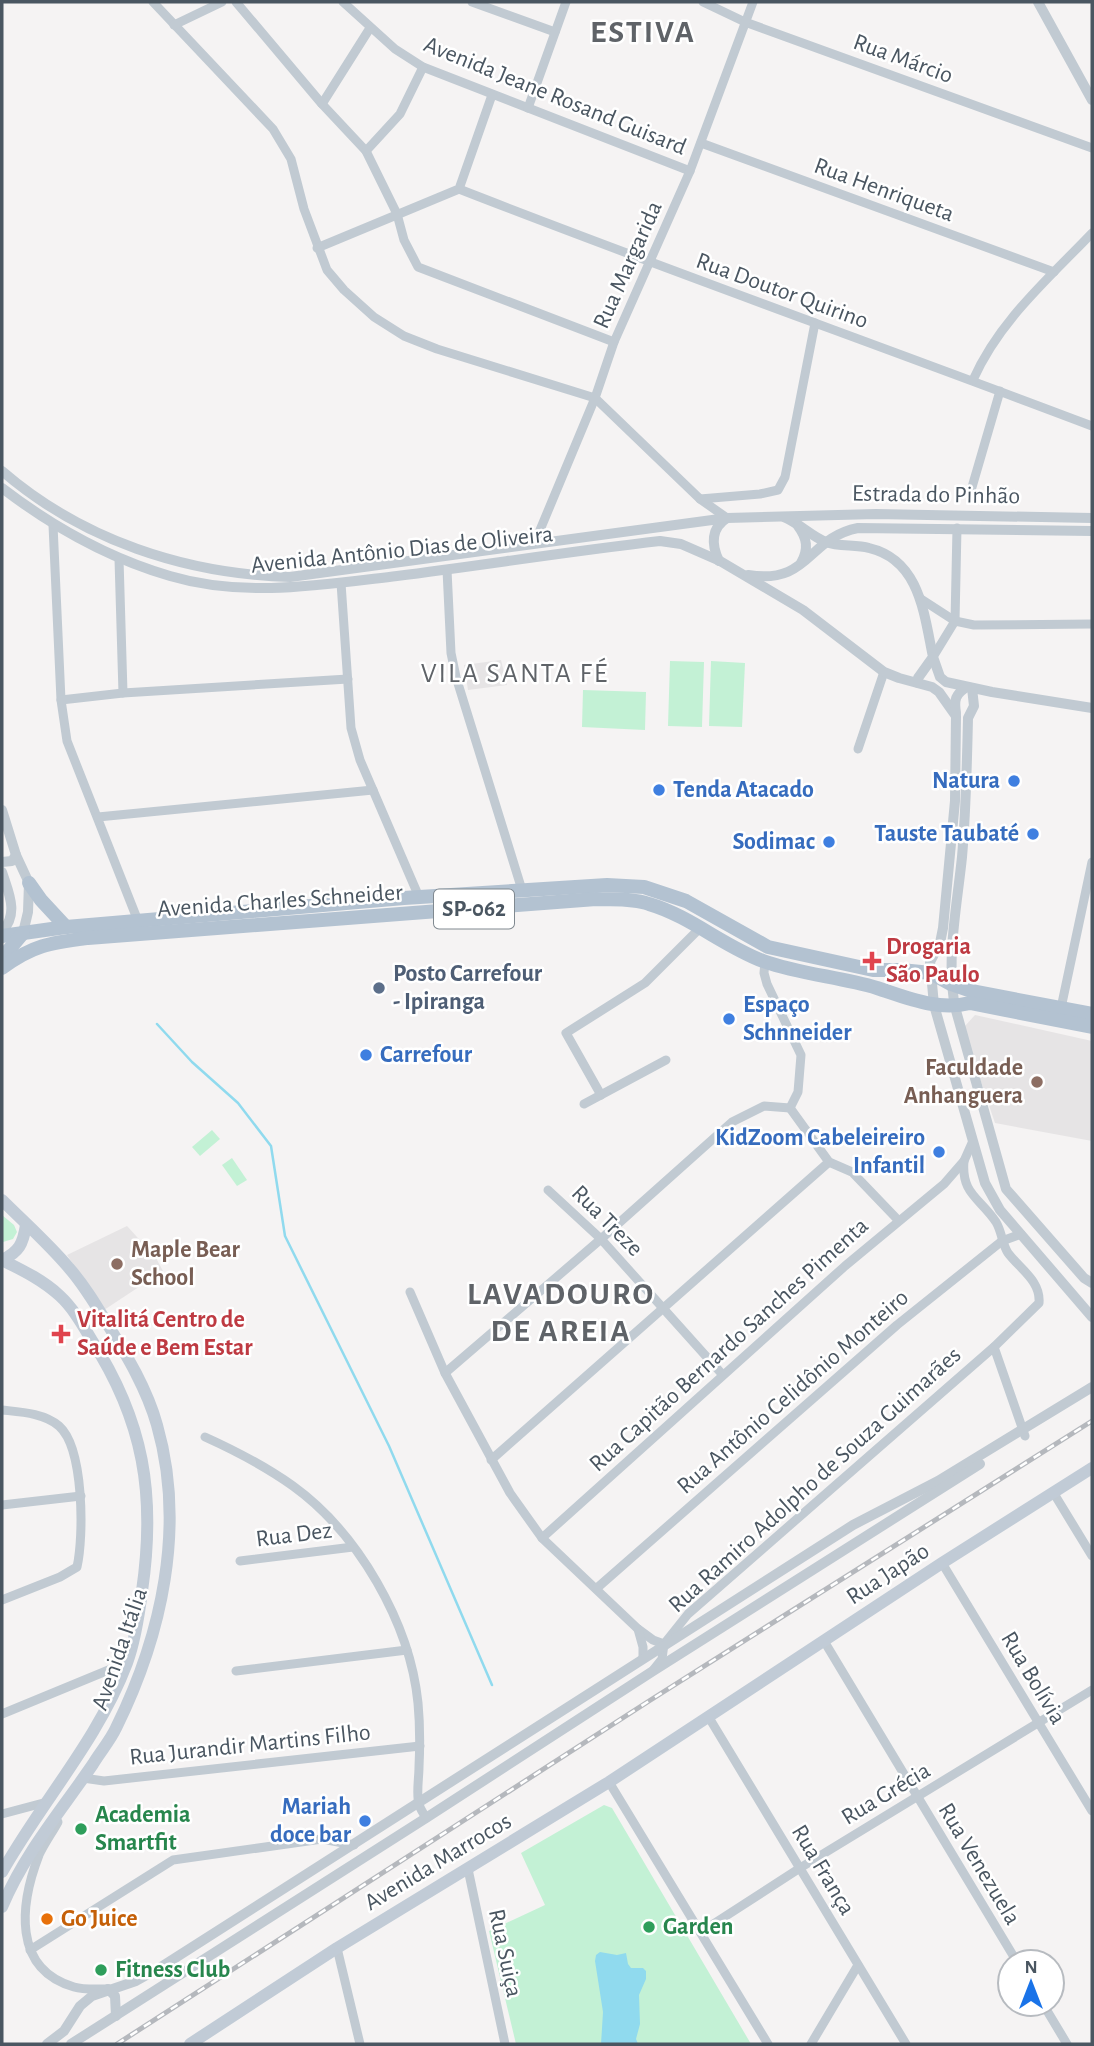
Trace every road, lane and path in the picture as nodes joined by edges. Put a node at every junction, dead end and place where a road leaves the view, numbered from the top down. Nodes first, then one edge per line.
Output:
1 (153, 2) edge
2 (222, 2) edge
3 (236, 2) edge
4 (343, 2) edge
5 (472, 2) edge
6 (566, 2) edge
7 (703, 2) edge
8 (753, 2) edge
9 (1038, 2) edge
10 (745, 22) junction
11 (174, 25) junction
12 (370, 28) junction
13 (555, 32) junction
14 (423, 67) junction
15 (492, 95) junction
16 (1092, 100) edge
17 (322, 104) junction
18 (528, 108) junction
19 (701, 143) junction
20 (1092, 148) edge
21 (366, 151) junction
22 (690, 171) junction
23 (459, 189) junction
24 (397, 214) junction
25 (1092, 233) edge
26 (317, 248) junction
27 (649, 263) junction
28 (1054, 272) junction
29 (815, 323) junction
30 (614, 342) junction
31 (973, 380) junction
32 (1000, 391) junction
33 (595, 398) junction
34 (1092, 426) edge
35 (2, 471) edge
36 (2, 488) edge
37 (970, 494) dead end
38 (699, 499) junction
39 (779, 515) junction
40 (727, 518) junction
41 (1092, 518) edge
42 (795, 522) junction
43 (53, 525) junction
44 (957, 528) junction
45 (1092, 531) edge
46 (535, 542) junction
47 (826, 542) junction
48 (119, 559) junction
49 (720, 561) junction
50 (797, 568) junction
51 (447, 570) junction
52 (738, 573) junction
53 (341, 583) junction
54 (921, 599) junction
55 (955, 621) junction
56 (1092, 624) edge
57 (933, 657) junction
58 (884, 672) junction
59 (348, 680) junction
60 (918, 683) junction
61 (969, 687) junction
62 (123, 693) junction
63 (61, 700) junction
64 (1092, 708) edge
65 (956, 716) junction
66 (858, 749) dead end
67 (373, 790) junction
68 (2, 810) edge
69 (98, 817) junction
70 (16, 855) junction
71 (2, 862) edge
72 (1092, 862) edge
73 (2, 872) edge
74 (29, 883) junction
75 (522, 890) junction
76 (419, 897) junction
77 (138, 921) junction
78 (66, 927) junction
79 (700, 928) junction
80 (23, 933) junction
81 (2, 934) edge
82 (2, 958) edge
83 (765, 961) junction
84 (930, 967) junction
85 (2, 968) edge
86 (901, 970) junction
87 (951, 985) junction
88 (900, 995) junction
89 (934, 1005) junction
90 (955, 1007) junction
91 (1061, 1008) junction
92 (1092, 1014) edge
93 (1092, 1027) edge
94 (666, 1060) dead end
95 (601, 1095) junction
96 (962, 1101) junction
97 (584, 1104) dead end
98 (981, 1104) junction
99 (790, 1108) junction
100 (992, 1142) junction
101 (972, 1143) junction
102 (964, 1161) junction
103 (829, 1162) junction
104 (944, 1184) junction
105 (967, 1187) junction
106 (548, 1189) dead end
107 (2, 1200) edge
108 (7, 1209) edge
109 (898, 1220) junction
110 (26, 1225) junction
111 (1021, 1234) junction
112 (601, 1239) junction
113 (1003, 1241) junction
114 (2, 1260) edge
115 (1092, 1283) edge
116 (410, 1292) dead end
117 (663, 1308) junction
118 (1092, 1317) edge
119 (995, 1347) junction
120 (445, 1373) junction
121 (722, 1374) junction
122 (1092, 1389) edge
123 (2, 1410) edge
124 (1024, 1434) junction
125 (205, 1437) dead end
126 (491, 1460) junction
127 (1092, 1468) edge
128 (1053, 1492) junction
129 (81, 1496) junction
130 (2, 1505) edge
131 (542, 1538) junction
132 (353, 1547) junction
133 (1092, 1556) edge
134 (240, 1561) dead end
135 (942, 1563) junction
136 (597, 1588) junction
137 (2, 1600) edge
138 (638, 1629) junction
139 (824, 1641) junction
140 (664, 1644) junction
141 (407, 1650) junction
142 (643, 1658) junction
143 (128, 1662) junction
144 (236, 1671) dead end
145 (653, 1671) junction
146 (1092, 1690) edge
147 (2, 1714) edge
148 (708, 1716) junction
149 (1037, 1724) junction
150 (420, 1746) junction
151 (83, 1778) junction
152 (609, 1782) junction
153 (917, 1798) junction
154 (47, 1802) junction
155 (418, 1804) junction
156 (1092, 1811) edge
157 (2, 1814) edge
158 (426, 1818) junction
159 (354, 1845) junction
160 (800, 1868) junction
161 (468, 1869) junction
162 (2, 1872) edge
163 (2, 1907) edge
164 (701, 1932) junction
165 (337, 1948) junction
166 (1008, 1948) edge
167 (30, 1950) junction
168 (858, 1965) junction
169 (108, 1989) junction
170 (116, 2016) junction
171 (1051, 2018) edge
172 (47, 2044) edge
173 (71, 2044) edge
174 (190, 2044) edge
175 (360, 2044) edge
176 (505, 2044) edge
177 (768, 2044) edge
178 (811, 2044) edge
179 (906, 2044) edge
180 (1067, 2044) edge

1 - 11 street
2 - 11 street
3 - 17 street
4 - 12 street, Avenida Jeane Rosand Guisard
5 - 13 street
6 - 13 street
7 - 10 street, Rua Márcio
8 - 10 street, Rua Margarida
9 - 16 street
10 - 19 street, Rua Margarida
10 - 20 street, Rua Márcio
11 - 26 street
12 - 14 street, Avenida Jeane Rosand Guisard
12 - 17 street
13 - 18 street
14 - 15 street, Avenida Jeane Rosand Guisard
14 - 21 street
15 - 18 street, Avenida Jeane Rosand Guisard
15 - 23 street
17 - 21 street
18 - 22 street, Avenida Jeane Rosand Guisard
19 - 22 street, Rua Margarida
19 - 28 street, Rua Henriqueta
21 - 24 street
22 - 27 street, Rua Margarida
23 - 24 street
23 - 27 street, Rua Doutor Quirino
24 - 26 street
24 - 30 street
25 - 28 street
26 - 33 street
27 - 29 street, Rua Doutor Quirino
27 - 30 street, Rua Margarida
28 - 31 street
29 - 31 street, Rua Doutor Quirino
29 - 38 street
30 - 33 street, Rua Margarida
31 - 32 street, Rua Doutor Quirino
32 - 34 street, Rua Doutor Quirino
32 - 37 street
33 - 38 street
33 - 46 street, Rua Margarida
35 - 46 street, Estrada do Pinhão
36 - 43 street, Avenida Antônio Dias de Oliveira
38 - 40 street
39 - 40 street, Estrada do Pinhão
39 - 41 street, Estrada do Pinhão
39 - 42 street, Estrada do Pinhão
40 - 46 street, Estrada do Pinhão
40 - 49 street
42 - 47 street, Estrada do Pinhão
42 - 50 street
43 - 48 street, Avenida Antônio Dias de Oliveira
43 - 63 street
44 - 45 street
44 - 47 street
44 - 55 street
47 - 50 street
47 - 54 street
48 - 53 street, Avenida Antônio Dias de Oliveira
48 - 62 street
49 - 51 street, Avenida Antônio Dias de Oliveira
49 - 52 street, Avenida Antônio Dias de Oliveira
50 - 52 street
51 - 53 street, Avenida Antônio Dias de Oliveira
51 - 75 street
52 - 58 street, Avenida Antônio Dias de Oliveira
53 - 59 street
54 - 55 street
54 - 57 street
55 - 56 street
55 - 57 street
57 - 60 street
57 - 61 street
58 - 60 street, Avenida Antônio Dias de Oliveira
58 - 66 street
59 - 62 street
59 - 67 street
60 - 65 street, Avenida Antônio Dias de Oliveira
61 - 64 street
61 - 65 street
61 - 87 street
62 - 63 street
63 - 69 street
65 - 84 street
67 - 69 street
67 - 76 street
68 - 70 street
69 - 77 street
70 - 71 street
70 - 74 street
72 - 91 street
73 - 81 street
74 - 78 main road
74 - 80 street
75 - 76 main road, Avenida Charles Schneider / SP-062
75 - 86 main road, Avenida Charles Schneider / SP-062
76 - 77 main road, Avenida Charles Schneider / SP-062
77 - 78 main road, Avenida Charles Schneider / SP-062
78 - 80 main road, Avenida Charles Schneider / SP-062
79 - 83 main road, Avenida Charles Schneider / SP-062
79 - 85 main road, Avenida Charles Schneider / SP-062
79 - 95 street
80 - 81 main road, Avenida Charles Schneider / SP-062
80 - 82 main road
83 - 88 main road, Avenida Charles Schneider / SP-062
83 - 99 street
84 - 86 main road, Avenida Charles Schneider / SP-062
84 - 87 main road, Avenida Charles Schneider / SP-062
84 - 89 street
86 - 88 main road
87 - 90 street
87 - 91 main road, Avenida Charles Schneider / SP-062
88 - 89 main road, Avenida Charles Schneider / SP-062
89 - 90 main road, Avenida Charles Schneider / SP-062
89 - 96 street
90 - 93 main road, Avenida Charles Schneider / SP-062
90 - 98 street
91 - 92 main road, Avenida Charles Schneider / SP-062
94 - 95 street
95 - 97 street
96 - 98 street
96 - 101 street
98 - 100 street
99 - 103 street
99 - 112 street
100 - 101 street
100 - 115 street
101 - 102 street, Rua Capitão Bernardo Sanches Pimenta
101 - 111 street
102 - 104 street, Rua Capitão Bernardo Sanches Pimenta
102 - 105 street
103 - 109 street
103 - 117 street
104 - 105 street
104 - 109 street, Rua Capitão Bernardo Sanches Pimenta
105 - 113 street
106 - 112 street, Rua Treze
107 - 108 main road, Avenida Itália
108 - 110 main road, Avenida Itália
109 - 121 street, Rua Capitão Bernardo Sanches Pimenta
110 - 114 main road
110 - 151 main road, Avenida Itália
111 - 113 street, Rua Antônio Celidônio Monteiro
111 - 118 street
112 - 117 street, Rua Treze
112 - 120 street
113 - 119 street, Rua Ramiro Adolpho de Souza Guimarães
113 - 136 street, Rua Antônio Celidônio Monteiro
114 - 143 main road, Avenida Itália
116 - 120 street
117 - 121 street, Rua Treze
117 - 126 street
119 - 124 street
119 - 140 street, Rua Ramiro Adolpho de Souza Guimarães
120 - 126 street
121 - 131 street, Rua Capitão Bernardo Sanches Pimenta
122 - 124 street
123 - 129 street
124 - 140 street
124 - 145 street
125 - 132 street
126 - 131 street
127 - 128 main road, Rua Japão
128 - 133 street
128 - 135 main road, Rua Japão
129 - 130 street
129 - 137 street
131 - 136 street
132 - 134 street, Rua Dez
132 - 141 street
135 - 139 main road, Rua Japão
135 - 149 street, Rua Bolívia
136 - 138 street
138 - 140 street
138 - 142 street
139 - 148 main road, Rua Japão
139 - 153 street, Rua Venezuela
140 - 142 street
140 - 145 street, Rua Ramiro Adolpho de Souza Guimarães
141 - 144 street
141 - 150 street
142 - 155 street
143 - 147 street
143 - 154 main road, Avenida Itália
145 - 158 street
146 - 149 street, Rua Grécia
148 - 152 main road, Avenida Marrocos
148 - 160 street, Rua França
149 - 153 street, Rua Grécia
149 - 156 street, Rua Bolívia
150 - 151 street, Rua Jurandir Martins Filho
150 - 155 street
151 - 163 main road, Avenida Itália
151 - 167 street
152 - 161 main road, Avenida Marrocos
152 - 164 street
153 - 160 street, Rua Grécia
153 - 166 street, Rua Venezuela
154 - 157 street
154 - 162 main road, Avenida Itália
155 - 158 street
155 - 159 street
158 - 170 street
159 - 167 street
159 - 169 street
160 - 164 street, Rua Grécia
160 - 168 street, Rua França
161 - 165 main road, Avenida Marrocos
161 - 176 street, Rua Suiça
164 - 177 street
165 - 174 main road, Avenida Marrocos
165 - 175 street
167 - 169 street
168 - 178 street
168 - 179 street, Rua França
169 - 170 street
169 - 172 street
170 - 173 street
171 - 180 street

